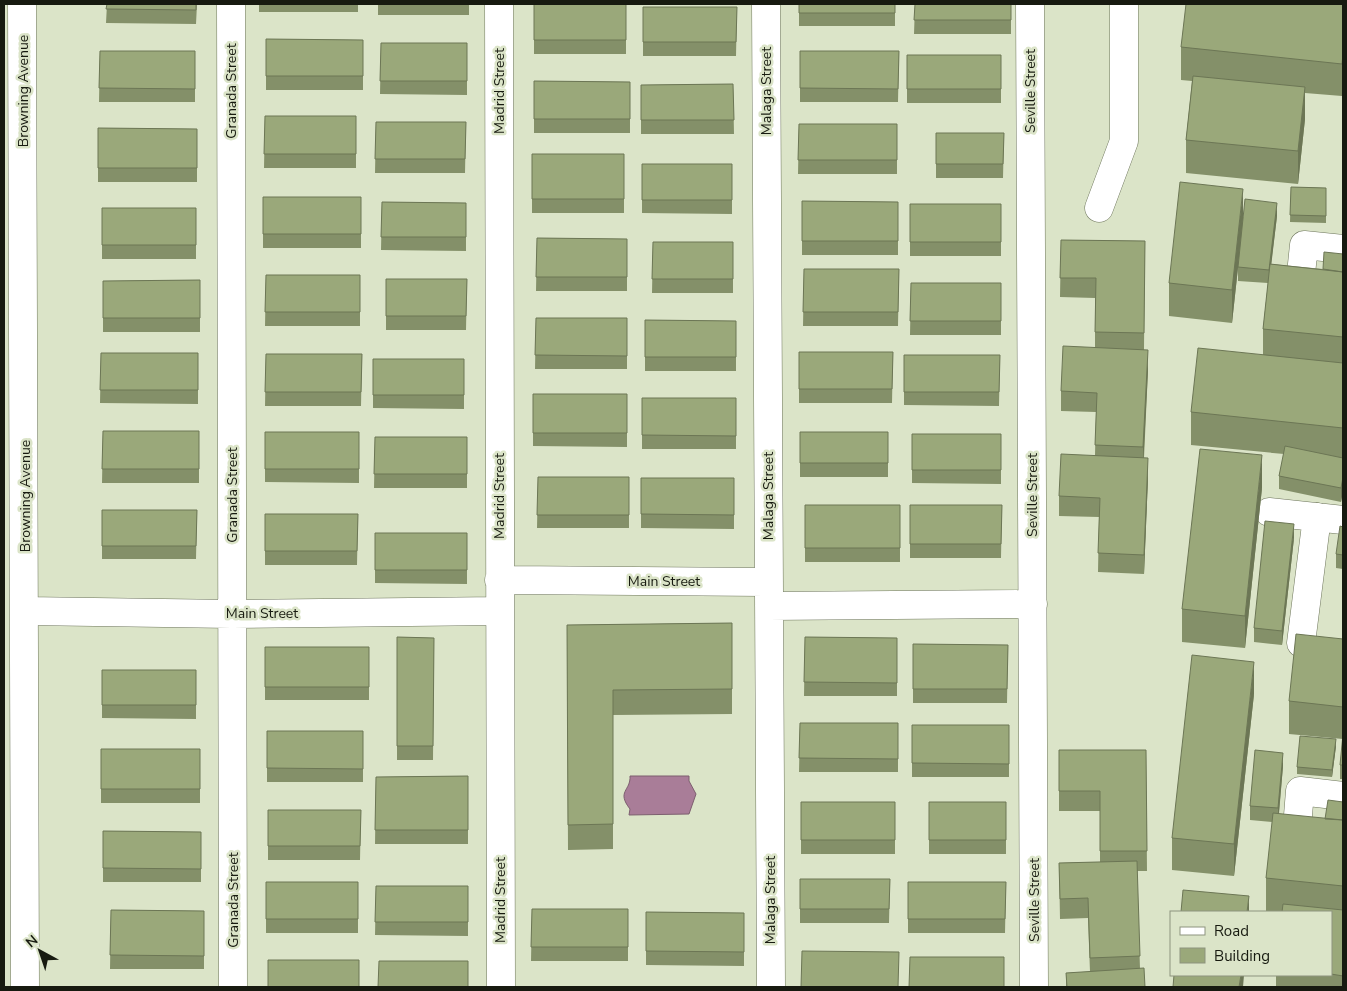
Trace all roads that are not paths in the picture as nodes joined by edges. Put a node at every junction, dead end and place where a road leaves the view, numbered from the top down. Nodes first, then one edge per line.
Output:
1 (22, 4) edge
2 (231, 4) edge
3 (499, 4) edge
4 (766, 4) edge
5 (1030, 4) edge
6 (1124, 4) edge
7 (1100, 208) dead end
8 (1343, 249) edge
9 (1299, 293) edge
10 (1270, 512) dead end
11 (1330, 518) edge
12 (499, 580) junction
13 (769, 594) junction
14 (1033, 604) junction
15 (26, 611) junction
16 (499, 611) junction
17 (232, 614) junction
18 (1301, 643) edge
19 (14, 698) edge
20 (1343, 796) edge
21 (1296, 840) edge
22 (25, 987) edge
23 (233, 987) edge
24 (501, 987) edge
25 (771, 987) edge
26 (1034, 987) edge

1 - 15 street, Browning Avenue
2 - 17 street, Granada Street
3 - 12 street, Madrid Street
4 - 13 street, Malaga Street
5 - 14 street, Seville Street
6 - 7 street
8 - 9 street
10 - 11 street
11 - 18 street
12 - 13 street, Main Street
12 - 16 street, Madrid Street
13 - 14 street, Main Street
13 - 25 street, Malaga Street
14 - 26 street, Seville Street
15 - 17 street, Main Street
15 - 19 street, Browning Avenue
16 - 17 street, Main Street
16 - 24 street, Madrid Street
17 - 23 street, Granada Street
19 - 22 street, Browning Avenue
20 - 21 street

